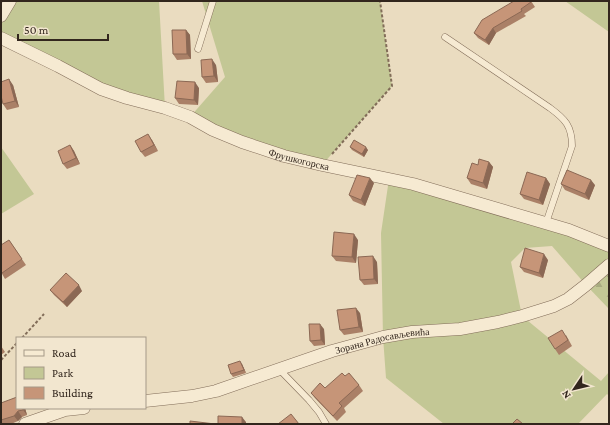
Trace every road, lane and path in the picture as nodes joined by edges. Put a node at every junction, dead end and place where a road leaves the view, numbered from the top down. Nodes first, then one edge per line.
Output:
1 (10, 1) edge
2 (213, 1) edge
3 (380, 1) edge
4 (1, 16) edge
5 (445, 37) dead end
6 (1, 38) edge
7 (198, 50) dead end
8 (322, 165) junction
9 (546, 223) junction
10 (609, 246) edge
11 (609, 264) edge
12 (44, 314) dead end
13 (23, 337) edge
14 (16, 344) edge
15 (1, 360) edge
16 (279, 369) junction
17 (146, 401) edge
18 (74, 409) edge
19 (24, 424) edge
20 (326, 424) edge

1 - 4 street
2 - 7 lane
3 - 8 path
5 - 9 lane
6 - 8 street, Фрушкогорска
8 - 9 street, Фрушкогорска
9 - 10 street, Фрушкогорска
11 - 16 street, Зорана Радосављевића
12 - 13 path
14 - 15 path
16 - 17 street, Зорана Радосављевића
16 - 20 lane
18 - 19 street

